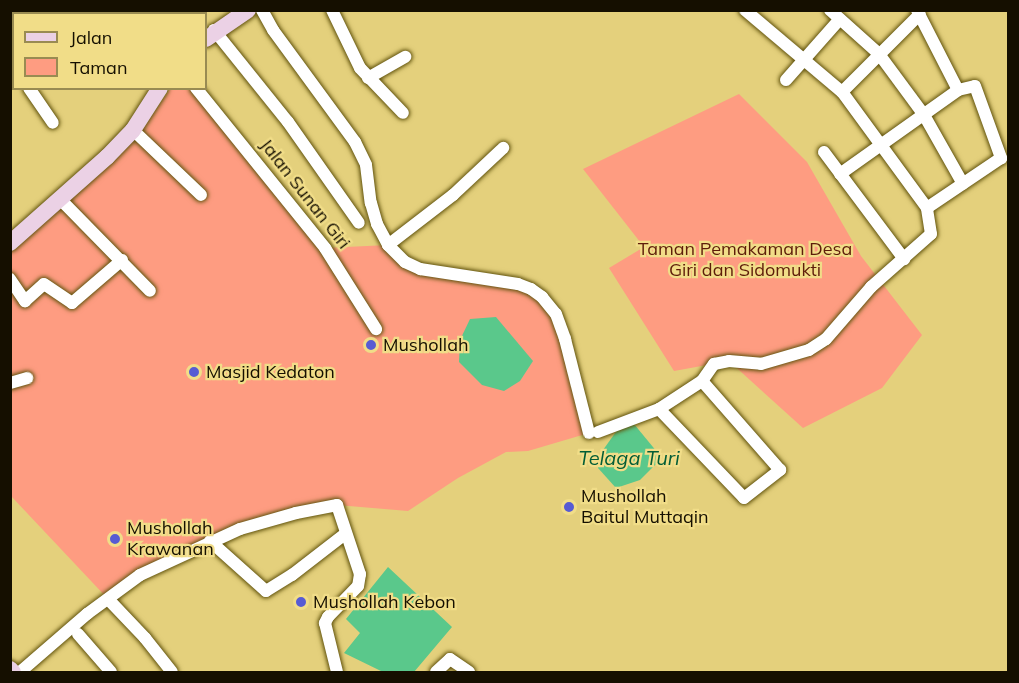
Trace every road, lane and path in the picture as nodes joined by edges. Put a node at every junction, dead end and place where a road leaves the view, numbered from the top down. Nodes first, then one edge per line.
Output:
1 (248, 10) edge
2 (262, 10) edge
3 (332, 10) edge
4 (745, 10) edge
5 (830, 10) edge
6 (919, 12) edge
7 (840, 19) junction
8 (210, 34) edge
9 (879, 54) junction
10 (405, 57) dead end
11 (804, 60) junction
12 (368, 78) junction
13 (786, 80) dead end
14 (30, 90) edge
15 (159, 90) edge
16 (198, 90) edge
17 (958, 90) junction
18 (842, 92) junction
19 (403, 113) dead end
20 (924, 115) junction
21 (53, 123) dead end
22 (133, 130) junction
23 (882, 146) junction
24 (503, 148) dead end
25 (824, 152) dead end
26 (840, 174) junction
27 (963, 184) junction
28 (201, 195) dead end
29 (61, 200) junction
30 (927, 208) junction
31 (359, 223) dead end
32 (10, 243) edge
33 (388, 244) junction
34 (904, 259) junction
35 (122, 261) junction
36 (10, 279) edge
37 (150, 291) dead end
38 (376, 329) dead end
39 (27, 378) dead end
40 (702, 381) junction
41 (10, 382) edge
42 (659, 409) junction
43 (345, 534) junction
44 (210, 541) junction
45 (108, 599) junction
46 (78, 634) dead end
47 (20, 672) edge
48 (111, 672) edge
49 (172, 672) edge
50 (337, 672) edge
51 (436, 672) edge
52 (469, 672) edge

1 - 8 street
2 - 33 street
3 - 12 street
4 - 11 street
5 - 7 street
6 - 9 street
6 - 17 street
7 - 9 street
7 - 11 street
8 - 31 street
9 - 18 street
9 - 20 street
10 - 12 street
11 - 13 street
11 - 18 street
12 - 19 street
14 - 21 street
15 - 22 street
16 - 38 street, Jalan Sunan Giri
17 - 20 street
17 - 27 street
18 - 23 street
20 - 23 street
20 - 27 street
22 - 28 street
22 - 29 street
23 - 26 street
23 - 30 street
24 - 33 street
25 - 26 street
26 - 34 street
27 - 30 street
29 - 32 street
29 - 35 street
30 - 34 street
33 - 42 street
34 - 40 street
35 - 36 street
35 - 37 street
39 - 41 street
40 - 42 street
40 - 42 street
43 - 44 street
43 - 44 street
43 - 50 street
44 - 45 street
45 - 47 street
45 - 49 street
46 - 48 street
51 - 52 street

